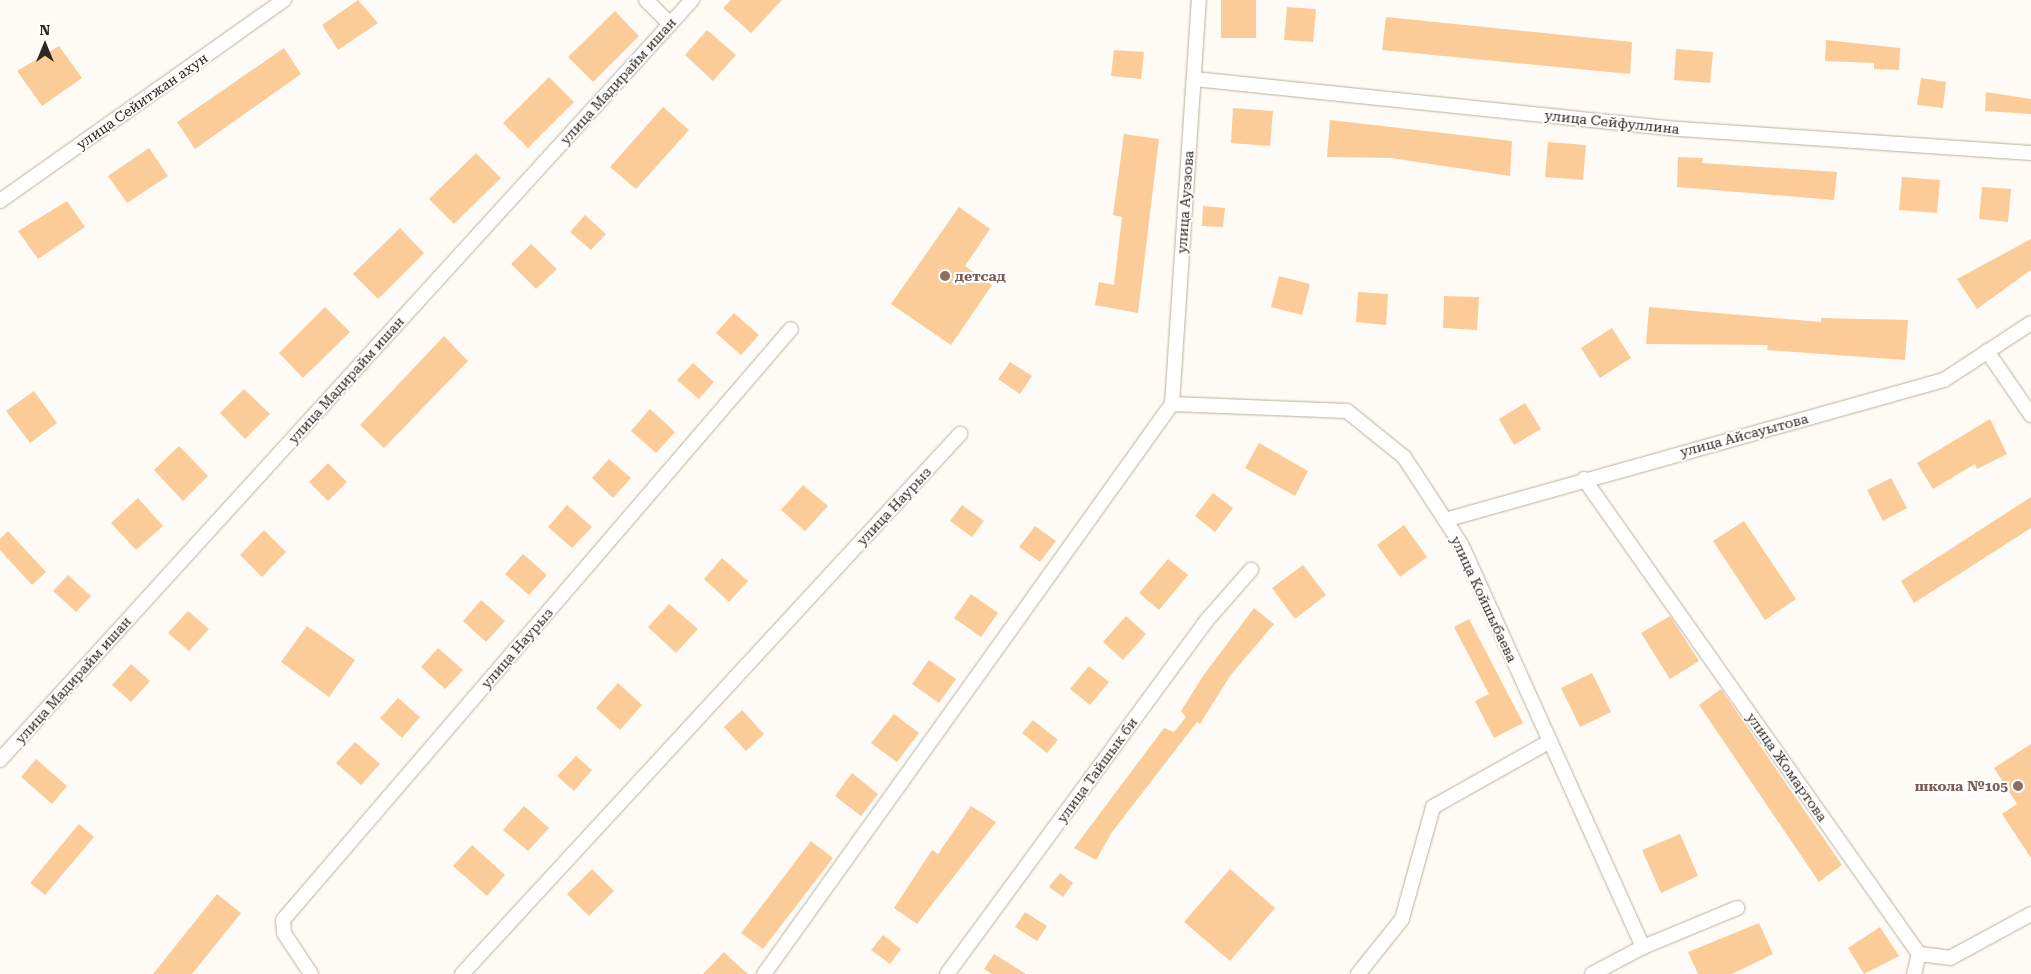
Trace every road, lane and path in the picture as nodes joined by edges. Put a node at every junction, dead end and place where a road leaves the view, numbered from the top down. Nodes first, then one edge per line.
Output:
1 (284, 0) edge
2 (646, 0) edge
3 (692, 0) edge
4 (1199, 0) edge
5 (670, 24) junction
6 (1194, 79) junction
7 (2031, 153) edge
8 (0, 202) edge
9 (2031, 323) edge
10 (791, 329) dead end
11 (1987, 351) junction
12 (1172, 404) junction
13 (2031, 415) edge
14 (960, 434) dead end
15 (1584, 479) junction
16 (1445, 520) junction
17 (1251, 570) dead end
18 (1550, 741) junction
19 (0, 760) edge
20 (1737, 908) dead end
21 (2031, 914) edge
22 (1643, 946) junction
23 (1919, 954) junction
24 (311, 974) edge
25 (462, 974) edge
26 (764, 974) edge
27 (947, 974) edge
28 (1358, 974) edge
29 (1592, 974) edge
30 (1914, 974) edge

1 - 8 street, улица Сейитжан ахун
2 - 5 street
3 - 5 street, улица Мадирайм ишан
4 - 6 street, улица Ауэзова
5 - 19 street, улица Мадирайм ишан
6 - 7 street, улица Сейфуллина
6 - 12 street, улица Ауэзова
9 - 11 street, улица Айсауытова
10 - 24 street, улица Наурыз
11 - 13 street
11 - 15 street, улица Айсауытова
12 - 16 street, улица Койшыбаева
12 - 26 street
14 - 25 street, улица Наурыз
15 - 16 street, улица Айсауытова
15 - 23 street, улица Жомартова
16 - 18 street, улица Койшыбаева
17 - 27 street, улица Тайшык би
18 - 22 street, улица Койшыбаева
18 - 28 street
20 - 22 street
21 - 23 street
22 - 29 street
23 - 30 street

